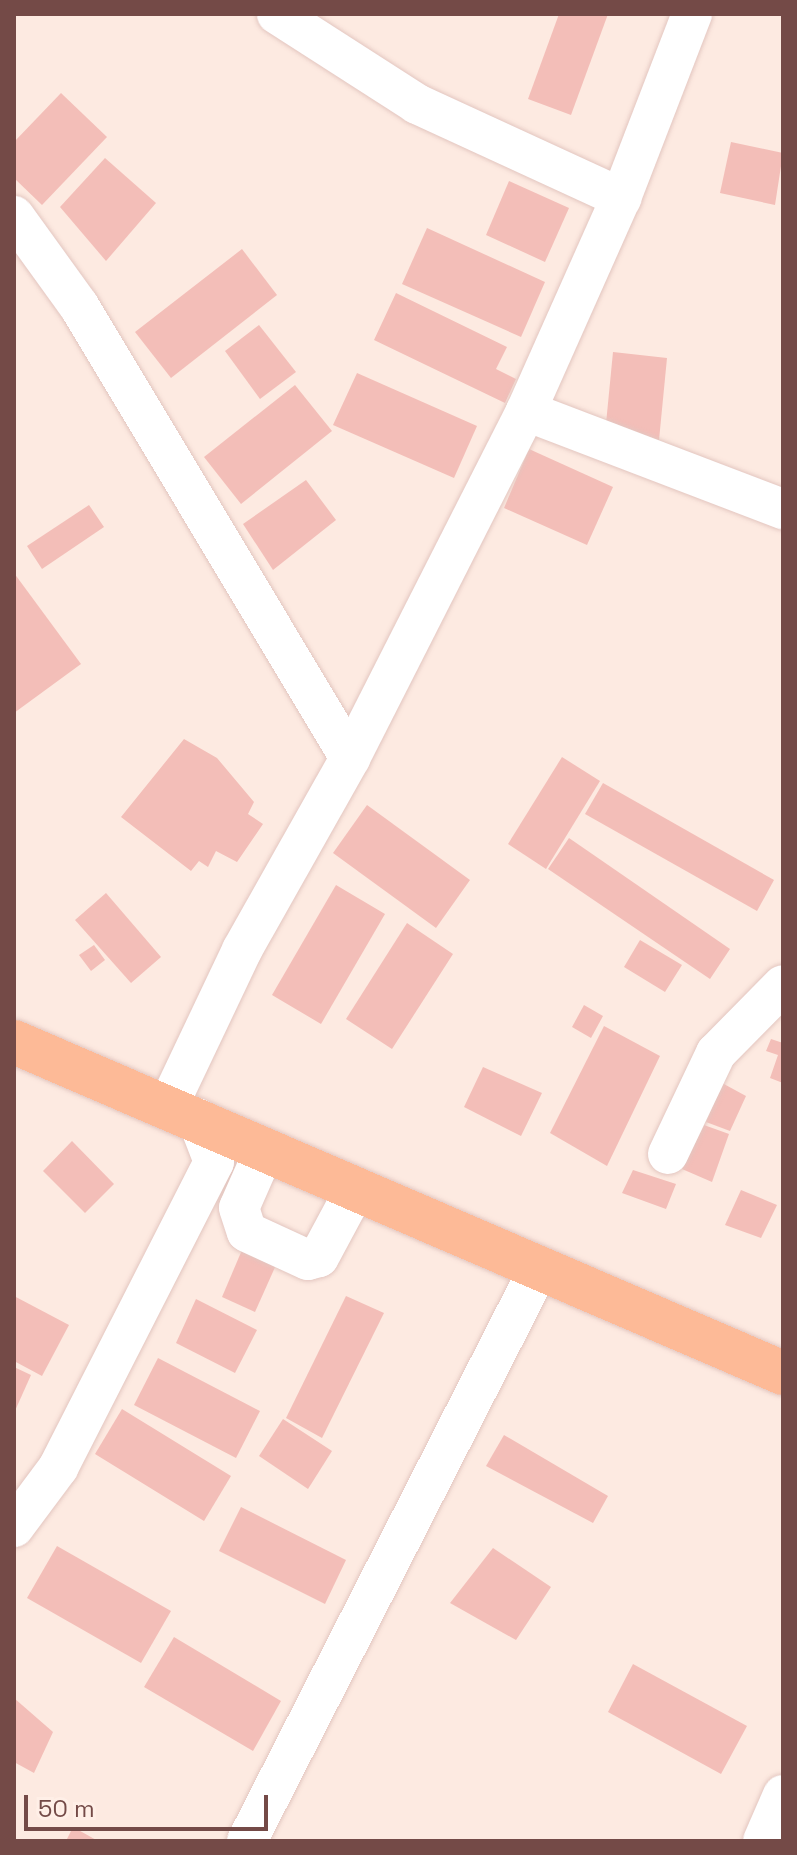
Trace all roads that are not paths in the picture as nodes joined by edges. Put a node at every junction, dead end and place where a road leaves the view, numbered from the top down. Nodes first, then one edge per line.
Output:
1 (277, 14) edge
2 (692, 14) edge
3 (621, 198) junction
4 (14, 216) edge
5 (526, 411) junction
6 (783, 509) edge
7 (350, 758) junction
8 (783, 985) edge
9 (14, 1042) edge
10 (183, 1112) junction
11 (265, 1149) junction
12 (668, 1154) dead end
13 (355, 1190) junction
14 (537, 1272) junction
15 (783, 1373) edge
16 (14, 1527) edge
17 (783, 1795) edge
18 (247, 1841) edge
19 (763, 1841) edge

1 - 3 street
2 - 3 street
3 - 5 street
4 - 7 street
5 - 6 street
5 - 7 street
7 - 10 street
8 - 12 street
9 - 10 main road
10 - 11 main road
10 - 16 street
11 - 13 main road
11 - 13 street
13 - 14 main road
14 - 15 main road
14 - 18 street
17 - 19 street

